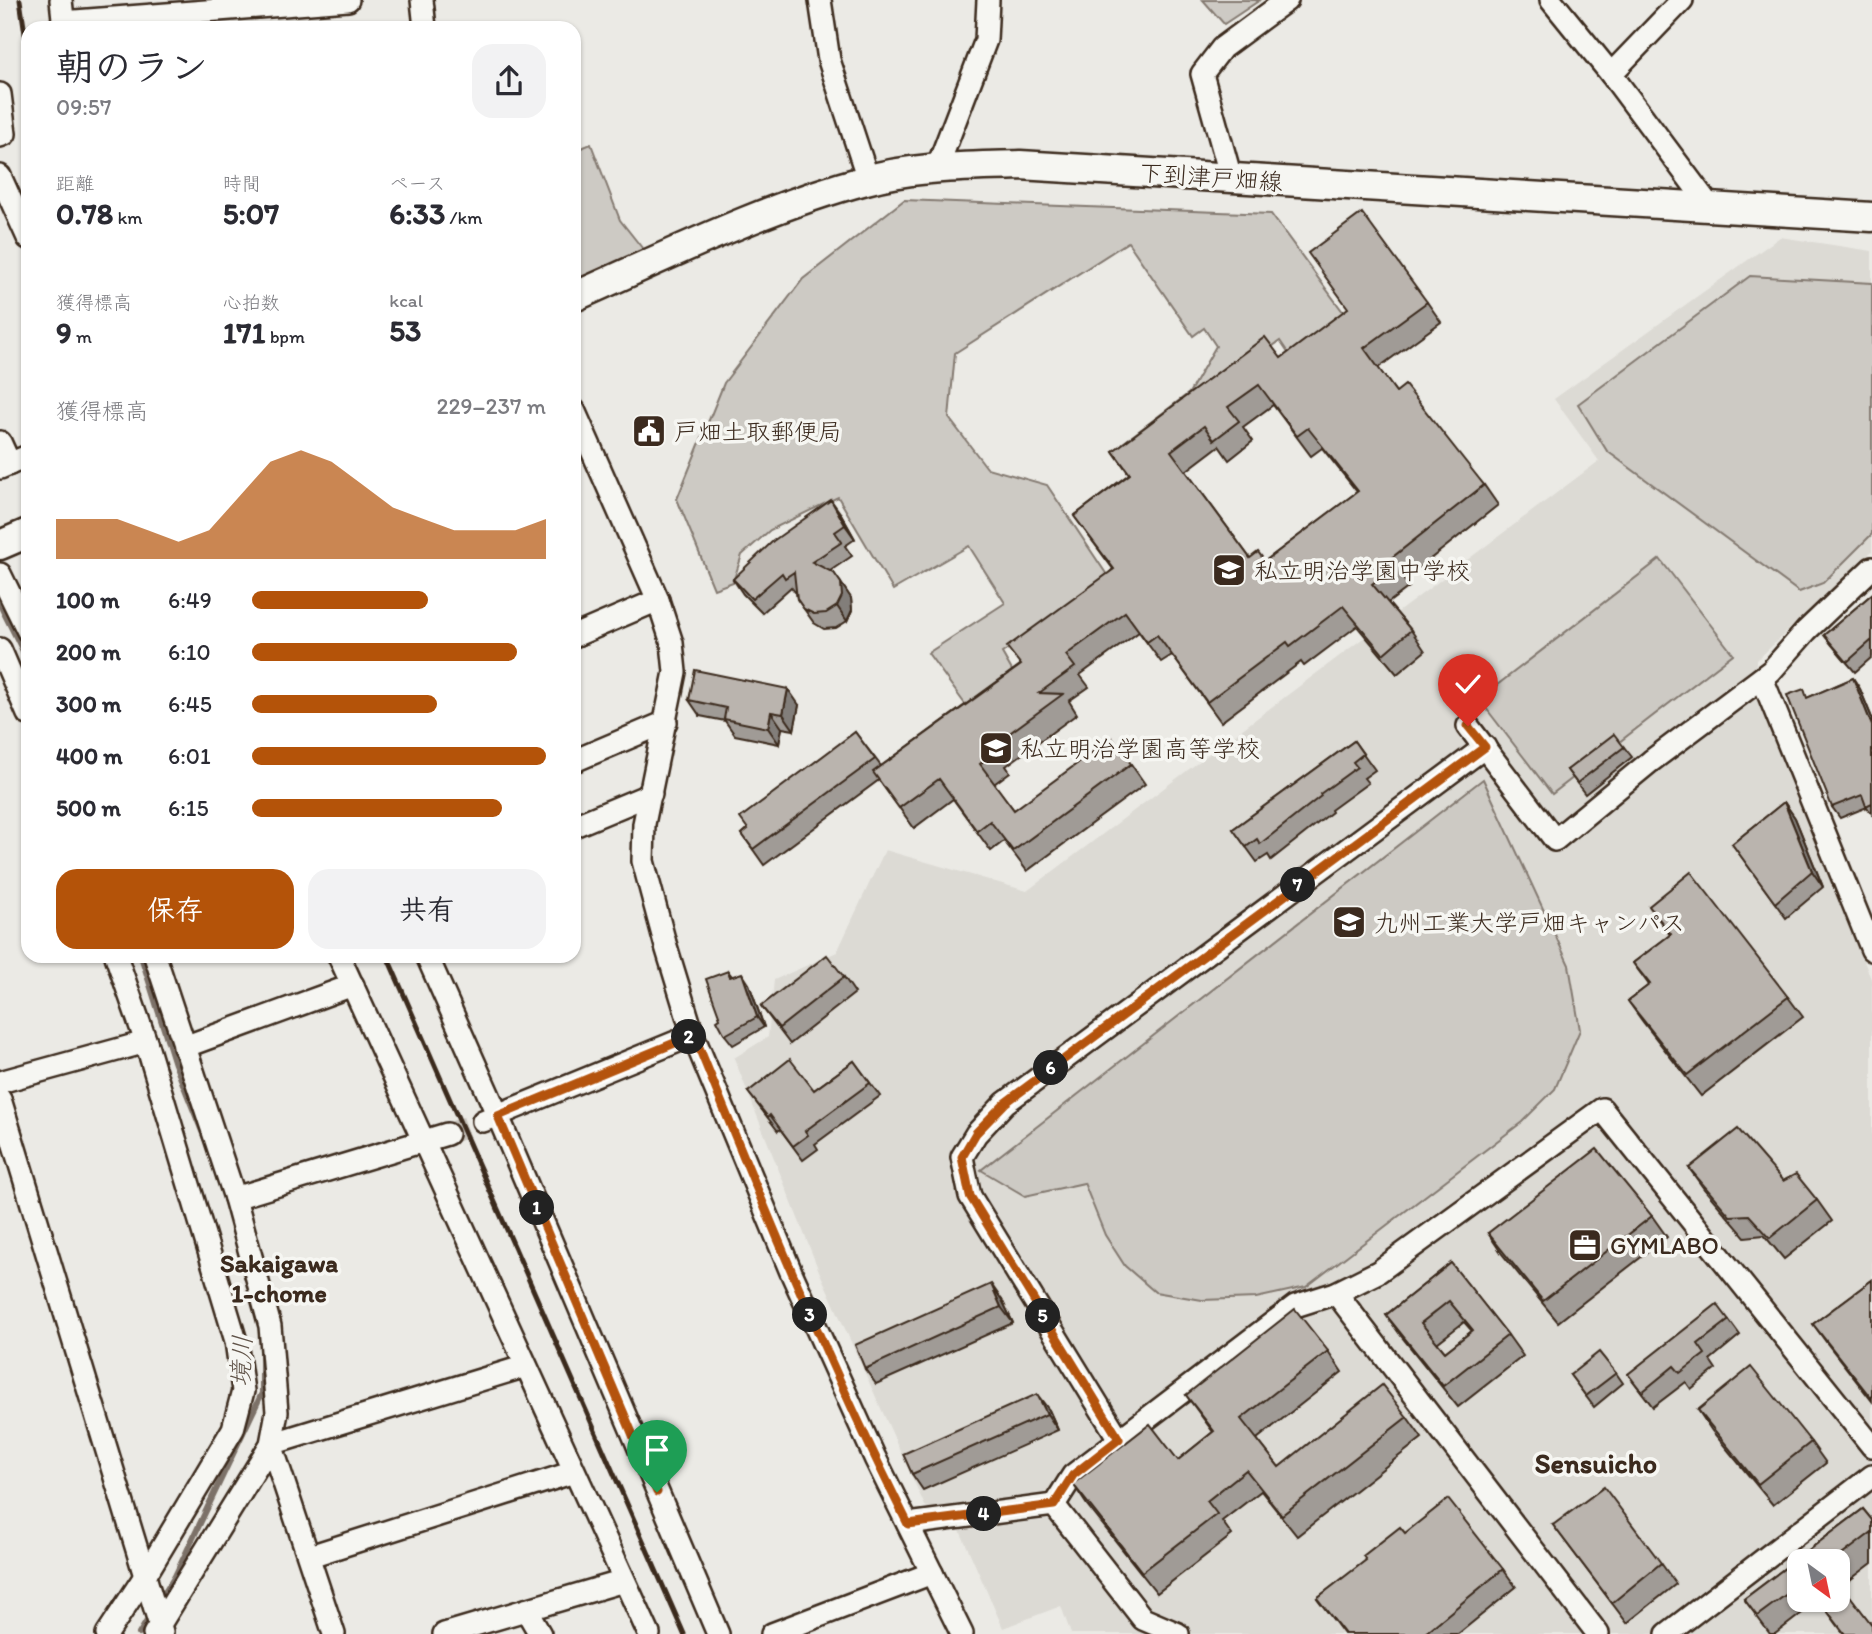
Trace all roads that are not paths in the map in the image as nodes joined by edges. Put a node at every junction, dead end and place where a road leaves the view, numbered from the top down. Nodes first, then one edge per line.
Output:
1 (61, 0) edge
2 (348, 0) edge
3 (422, 0) edge
4 (820, 0) edge
5 (988, 0) edge
6 (1287, 0) edge
7 (1550, 0) edge
8 (1682, 0) edge
9 (63, 21) edge
10 (109, 21) edge
11 (424, 21) edge
12 (1611, 74) junction
13 (0, 94) edge
14 (0, 136) edge
15 (937, 168) junction
16 (0, 176) edge
17 (1231, 178) junction
18 (868, 179) junction
19 (1711, 208) junction
20 (1872, 217) edge
21 (21, 222) edge
22 (581, 294) edge
23 (581, 426) edge
24 (0, 442) edge
25 (13, 462) edge
26 (21, 536) edge
27 (0, 545) edge
28 (1872, 568) edge
29 (0, 574) edge
30 (658, 600) junction
31 (21, 617) edge
32 (581, 633) edge
33 (0, 649) edge
34 (1762, 678) junction
35 (21, 698) edge
36 (666, 722) junction
37 (1468, 726) dead end
38 (1485, 747) junction
39 (581, 758) edge
40 (651, 794) junction
41 (581, 823) edge
42 (1872, 950) edge
43 (118, 963) edge
44 (157, 963) edge
45 (343, 963) edge
46 (430, 963) edge
47 (353, 985) junction
48 (694, 1035) junction
49 (146, 1042) junction
50 (184, 1047) junction
51 (0, 1082) edge
52 (0, 1099) edge
53 (490, 1118) junction
54 (447, 1134) tunnel mouth
55 (424, 1143) junction
56 (235, 1198) junction
57 (1336, 1293) junction
58 (526, 1366) junction
59 (1119, 1439) junction
60 (271, 1444) junction
61 (1872, 1446) edge
62 (573, 1472) junction
63 (1872, 1476) edge
64 (1054, 1505) junction
65 (908, 1524) junction
66 (310, 1556) junction
67 (932, 1573) junction
68 (624, 1581) junction
69 (147, 1582) junction
70 (526, 1610) junction
71 (1691, 1627) edge
72 (159, 1631) edge
73 (107, 1634) edge
74 (334, 1634) edge
75 (444, 1634) edge
76 (540, 1634) edge
77 (649, 1634) edge
78 (718, 1634) edge
79 (772, 1634) edge
80 (962, 1634) edge
81 (1178, 1634) edge
82 (1598, 1634) edge
83 (1667, 1634) edge

1 - 9 street
2 - 10 street
3 - 11 street
4 - 18 street
5 - 15 street
6 - 17 street
7 - 12 street
8 - 12 street
12 - 19 street
13 - 14 street
15 - 17 main road, 下到津戸畑線
15 - 18 main road, 下到津戸畑線
16 - 21 street
17 - 19 main road, 下到津戸畑線
18 - 22 main road, 下到津戸畑線
19 - 20 main road, 下到津戸畑線
23 - 30 street
24 - 25 street
26 - 27 main road
28 - 34 street
29 - 31 street
30 - 32 street
30 - 36 street
33 - 35 street
34 - 38 street
34 - 42 street
36 - 39 street
36 - 40 street
37 - 38 street
38 - 59 street
40 - 41 street
40 - 48 street
43 - 49 street
44 - 50 street
45 - 47 street
46 - 53 street
47 - 50 street
47 - 55 street
48 - 53 street
48 - 65 street
49 - 51 street
49 - 69 street
50 - 56 street
52 - 69 street
53 - 78 street
54 - 55 street
55 - 56 street
55 - 58 street
56 - 60 street
57 - 59 street
57 - 61 street
57 - 82 street
58 - 60 street
58 - 62 street
59 - 64 street
60 - 66 street
60 - 72 street
62 - 66 street
62 - 68 street
63 - 71 street
64 - 65 street
64 - 81 street
65 - 67 street
66 - 74 street
67 - 79 street
67 - 80 street
68 - 70 street
68 - 77 street
69 - 72 street
69 - 73 street
70 - 75 street
70 - 76 street
71 - 83 street

